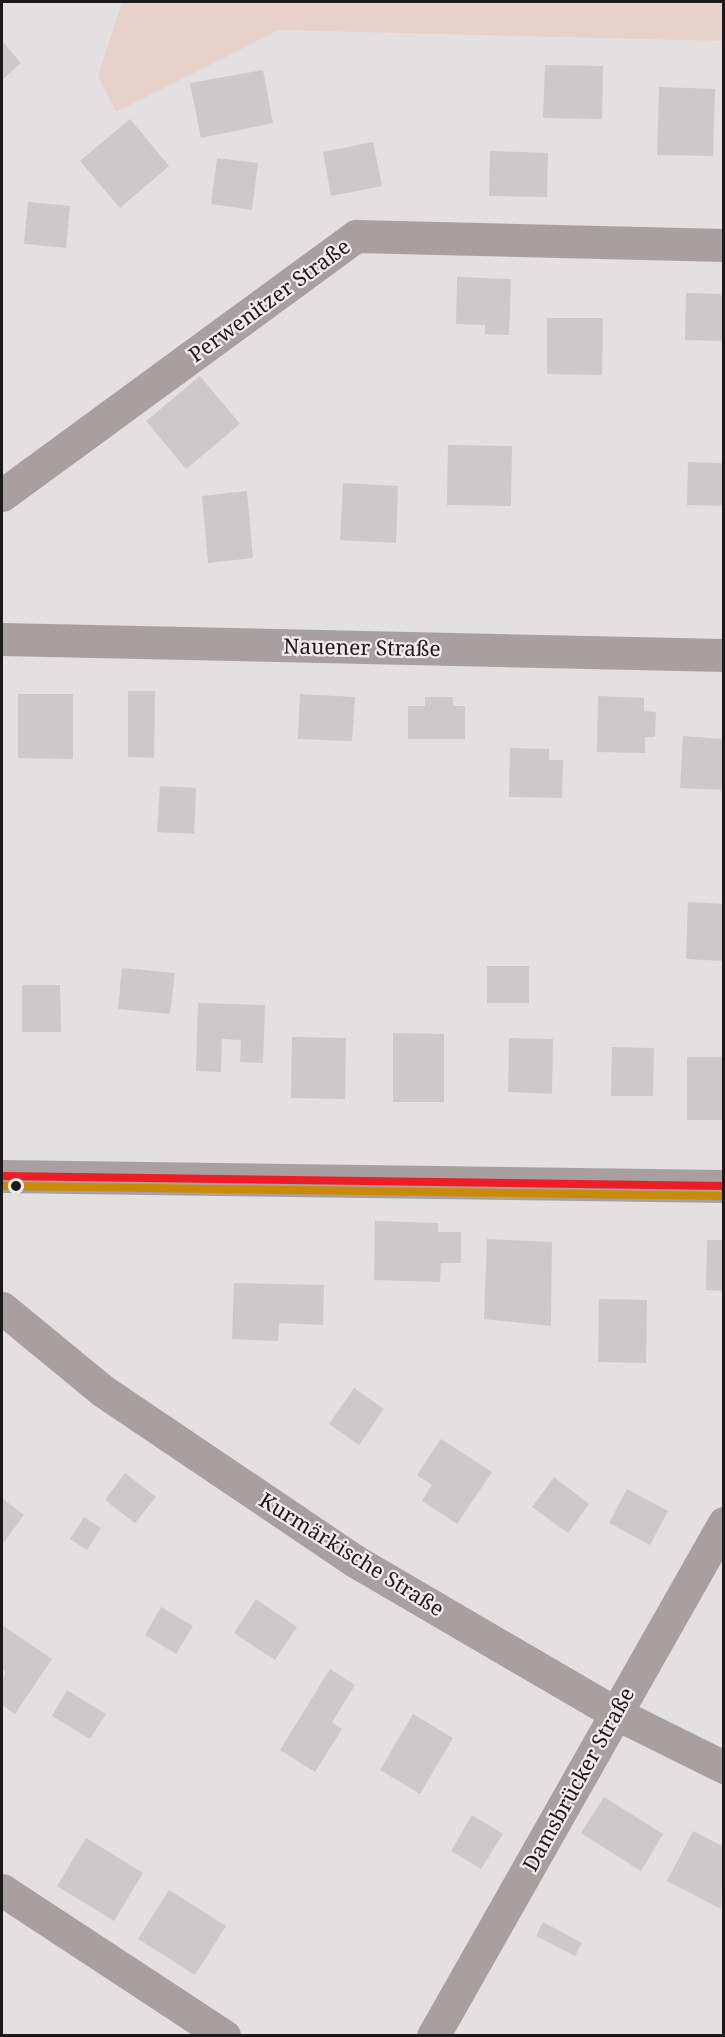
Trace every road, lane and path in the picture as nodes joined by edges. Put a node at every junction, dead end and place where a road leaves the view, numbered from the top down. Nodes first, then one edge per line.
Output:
1 (723, 245) edge
2 (2, 495) edge
3 (2, 639) edge
4 (723, 655) edge
5 (2, 1176) edge
6 (723, 1186) edge
7 (2, 1308) edge
8 (723, 1523) edge
9 (615, 1713) junction
10 (723, 1767) edge
11 (2, 1890) edge
12 (224, 2036) edge
13 (433, 2036) edge

1 - 2 street, Perwenitzer Straße
3 - 4 street, Nauener Straße
5 - 6 street
7 - 9 street, Kurmärkische Straße
8 - 9 street, Damsbrücker Straße
9 - 10 street, Kurmärkische Straße
9 - 13 street, Damsbrücker Straße
11 - 12 street

